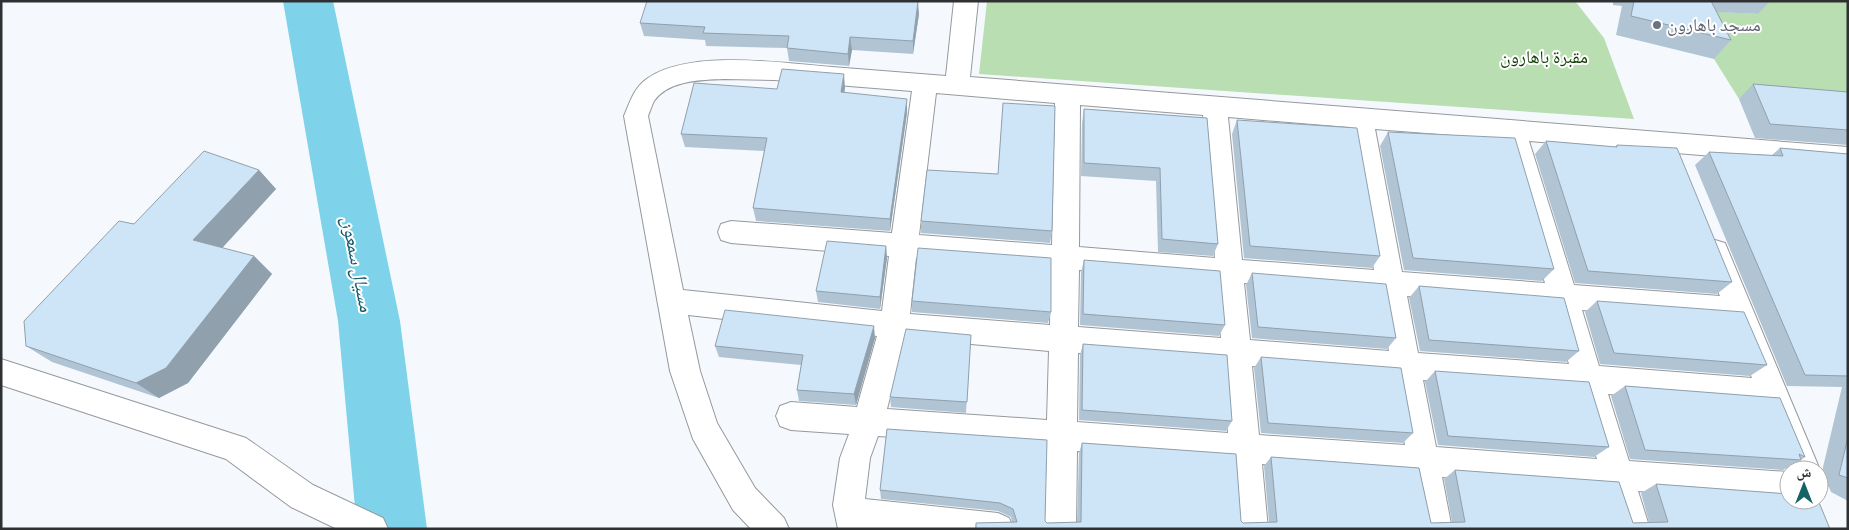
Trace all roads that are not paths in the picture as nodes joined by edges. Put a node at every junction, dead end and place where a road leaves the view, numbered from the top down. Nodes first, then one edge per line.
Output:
1 (966, 1) edge
2 (925, 84) junction
3 (957, 86) junction
4 (1068, 95) junction
5 (1216, 106) junction
6 (1360, 118) junction
7 (1513, 130) junction
8 (1671, 143) junction
9 (1848, 157) edge
10 (1682, 169) edge
11 (1707, 230) edge
12 (731, 232) dead end
13 (904, 246) junction
14 (1065, 258) junction
15 (1230, 271) junction
16 (1390, 283) junction
17 (1563, 297) junction
18 (671, 301) junction
19 (1739, 310) junction
20 (894, 325) junction
21 (1063, 339) junction
22 (1237, 354) junction
23 (1406, 366) junction
24 (1, 372) edge
25 (1589, 380) junction
26 (1773, 393) junction
27 (791, 416) dead end
28 (868, 423) junction
29 (1062, 435) junction
30 (1245, 448) junction
31 (1801, 460) edge
32 (1423, 461) junction
33 (1618, 475) junction
34 (1779, 486) edge
35 (852, 521) edge
36 (372, 529) edge
37 (773, 529) edge
38 (998, 529) edge
39 (1060, 529) edge
40 (1252, 529) edge
41 (1436, 529) edge
42 (1634, 529) edge

1 - 3 street
2 - 3 street
2 - 13 street
2 - 18 street
3 - 4 street
4 - 5 street
4 - 14 street
5 - 6 street
5 - 15 street
6 - 7 street
6 - 16 street
7 - 8 street
7 - 17 street
8 - 9 street
8 - 10 street
11 - 19 street
12 - 13 street
13 - 14 street
13 - 20 street
14 - 15 street
14 - 21 street
15 - 16 street
15 - 22 street
16 - 17 street
16 - 23 street
17 - 19 street
17 - 25 street
18 - 20 street
18 - 37 street
19 - 26 street
20 - 21 street
20 - 28 street
21 - 22 street
21 - 29 street
22 - 23 street
22 - 30 street
23 - 25 street
23 - 32 street
24 - 36 street
25 - 26 street
25 - 33 street
26 - 31 street
27 - 28 street
28 - 29 street
28 - 35 street
29 - 30 street
29 - 39 street
30 - 32 street
30 - 40 street
32 - 33 street
32 - 41 street
33 - 34 street
33 - 42 street
35 - 38 street

